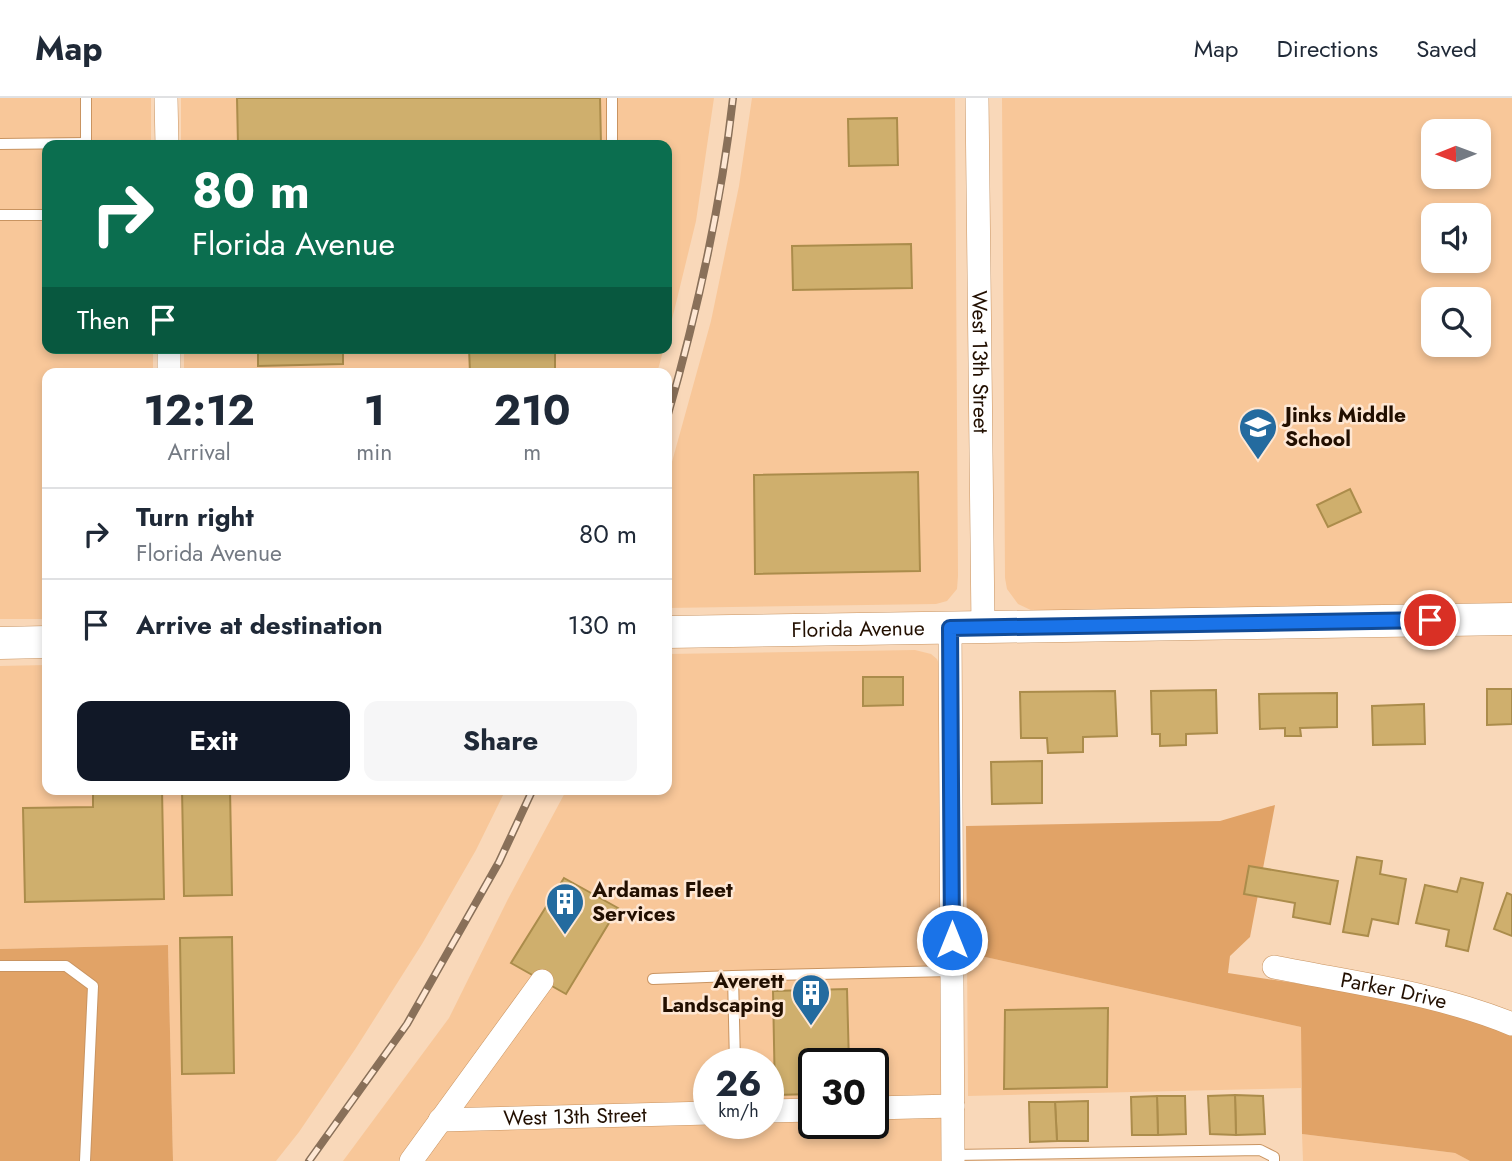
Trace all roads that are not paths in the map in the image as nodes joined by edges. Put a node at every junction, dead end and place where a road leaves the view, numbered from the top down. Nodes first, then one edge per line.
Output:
1 (86, 98) edge
2 (166, 98) edge
3 (612, 98) edge
4 (977, 98) edge
5 (86, 140) edge
6 (167, 140) edge
7 (612, 140) edge
8 (0, 144) edge
9 (42, 144) edge
10 (0, 215) edge
11 (42, 215) edge
12 (1512, 619) edge
13 (950, 628) junction
14 (983, 628) junction
15 (672, 632) edge
16 (42, 642) edge
17 (0, 643) edge
18 (0, 966) edge
19 (1273, 967) dead end
20 (952, 971) junction
21 (733, 976) junction
22 (653, 979) dead end
23 (542, 981) dead end
24 (1512, 1024) edge
25 (735, 1048) edge
26 (953, 1106) junction
27 (889, 1108) edge
28 (693, 1113) edge
29 (440, 1120) junction
30 (953, 1158) edge
31 (992, 1158) edge
32 (85, 1161) edge
33 (411, 1161) edge
34 (1275, 1161) edge

1 - 5 lane
2 - 6 street
3 - 7 lane
4 - 14 street, West 13th Street
8 - 9 lane
10 - 11 lane
12 - 14 street, Florida Avenue
13 - 14 street, Florida Avenue
13 - 15 street, Florida Avenue
13 - 20 street
16 - 17 street
18 - 32 lane
19 - 24 street, Parker Drive
20 - 21 lane
20 - 26 street
21 - 22 lane
21 - 25 lane
23 - 29 street
26 - 27 street
26 - 30 street
28 - 29 street, West 13th Street
29 - 33 street
30 - 31 lane
31 - 34 lane

